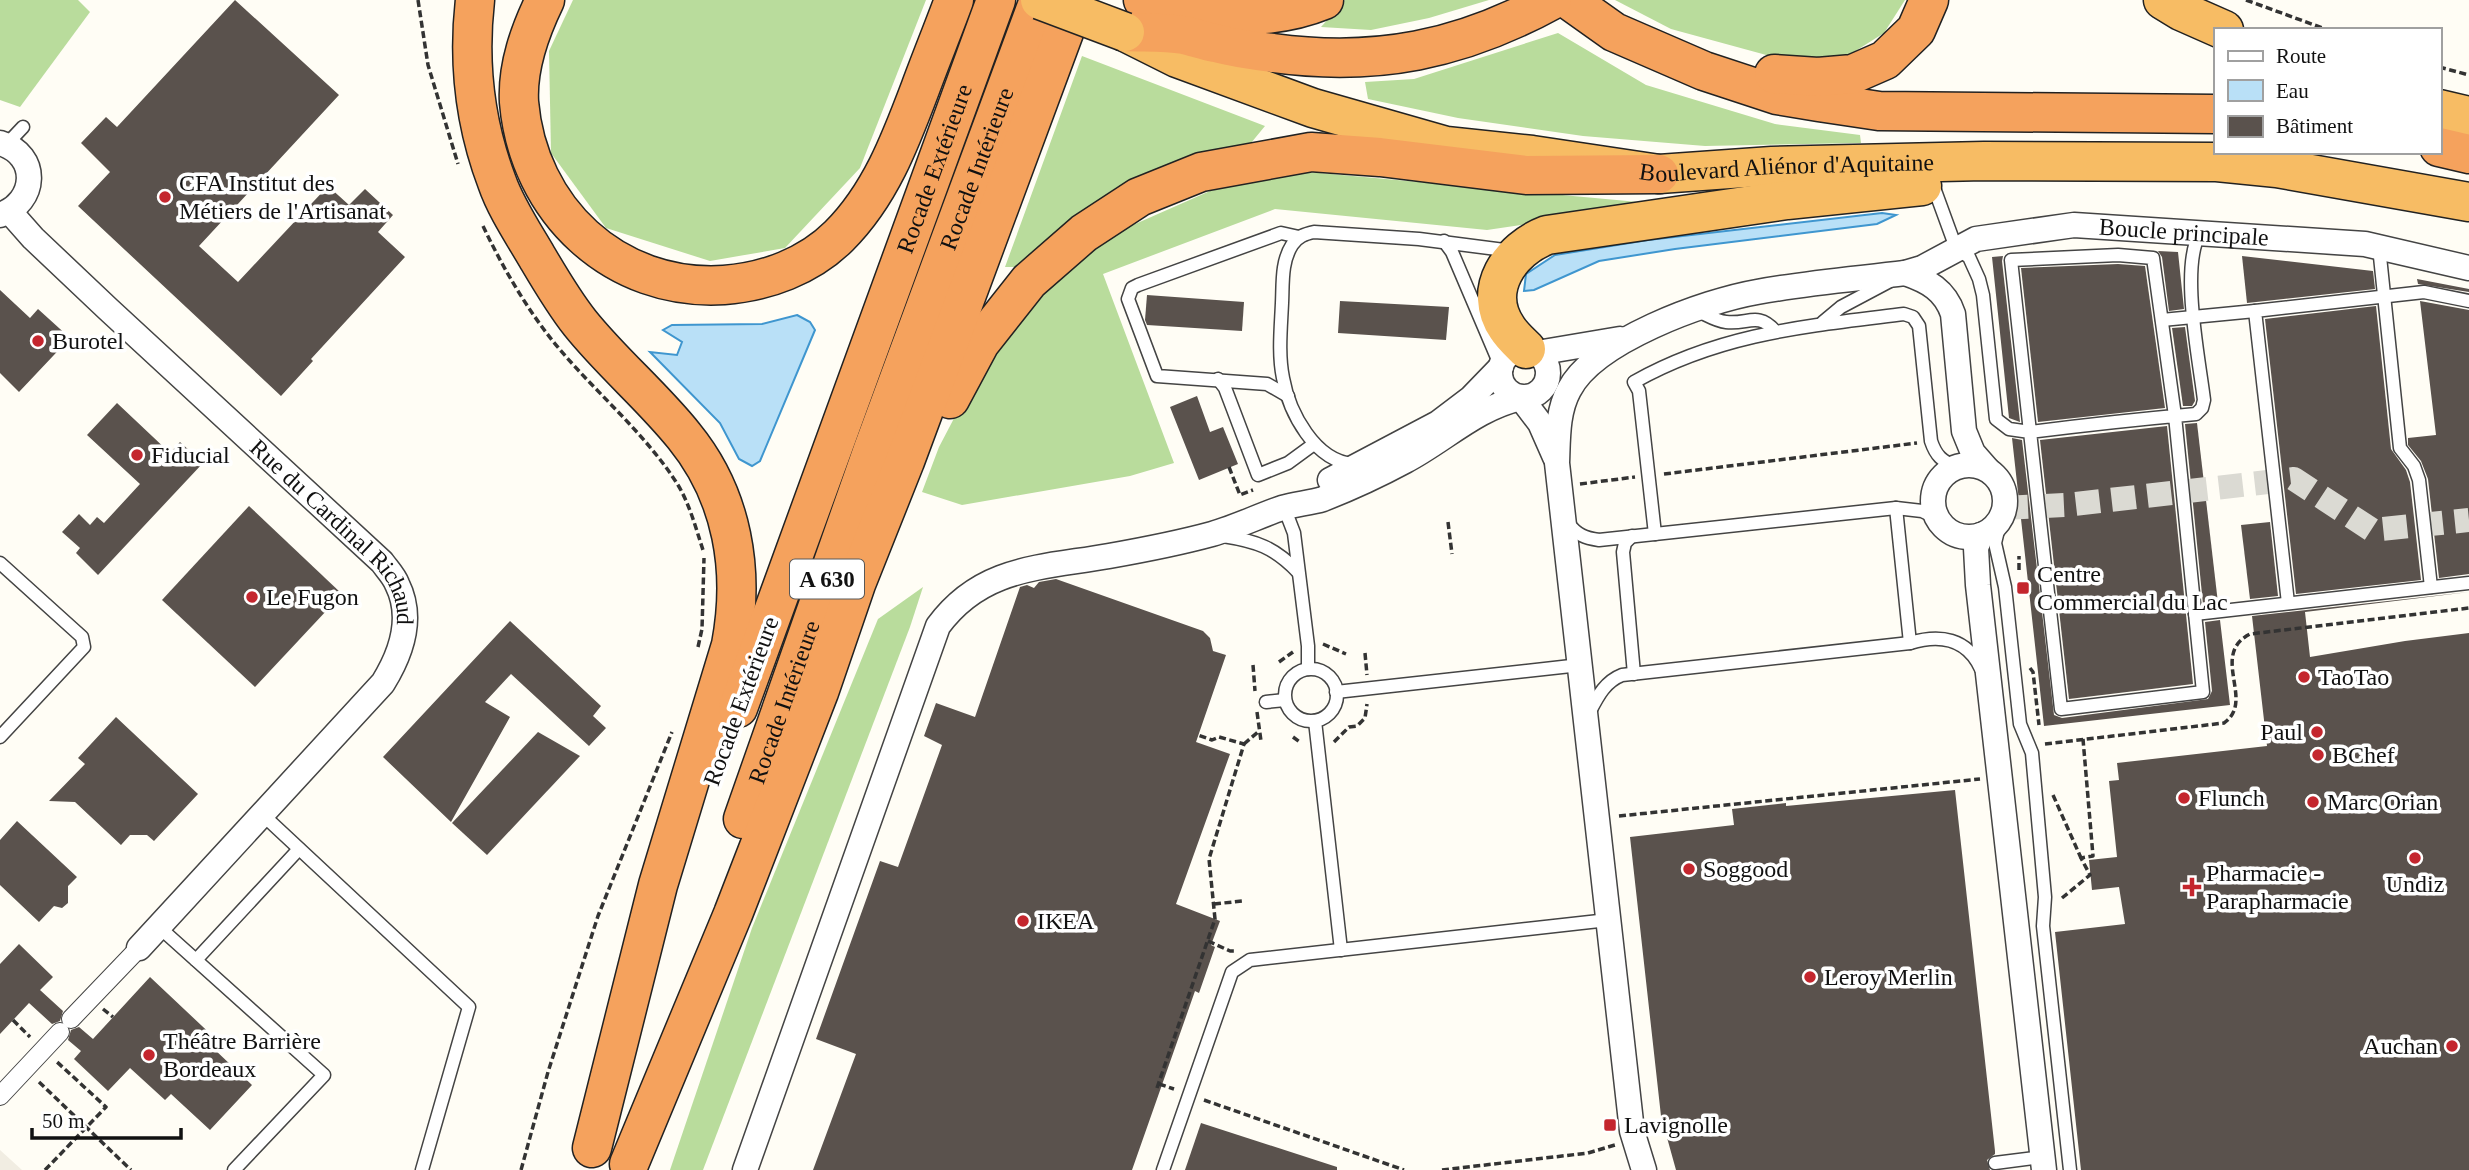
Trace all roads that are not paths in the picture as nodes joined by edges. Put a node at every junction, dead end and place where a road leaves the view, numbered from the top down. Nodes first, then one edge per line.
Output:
1 (475, 0) edge
2 (545, 0) edge
3 (954, 0) edge
4 (996, 0) edge
5 (1039, 0) edge
6 (1076, 0) edge
7 (1324, 0) edge
8 (1552, 0) edge
9 (1569, 0) edge
10 (1929, 0) edge
11 (2163, 0) edge
12 (1136, 11) edge
13 (1504, 12) edge
14 (2219, 28) edge
15 (1614, 32) junction
16 (2441, 109) edge
17 (2214, 114) edge
18 (2469, 116) edge
19 (10, 138) edge
20 (2441, 147) edge
21 (2469, 154) edge
22 (2079, 162) junction
23 (1659, 174) junction
24 (1933, 185) junction
25 (2469, 202) edge
26 (5, 214) edge
27 (2200, 233) junction
28 (1299, 237) junction
29 (1444, 241) junction
30 (2379, 247) junction
31 (1956, 248) junction
32 (1519, 251) junction
33 (2469, 268) edge
34 (1905, 272) junction
35 (2469, 302) edge
36 (1694, 310) junction
37 (2255, 311) junction
38 (2162, 320) junction
39 (1822, 323) junction
40 (1775, 331) junction
41 (1628, 337) junction
42 (1521, 356) junction
43 (1218, 380) junction
44 (1288, 396) junction
45 (1521, 398) junction
46 (2175, 416) junction
47 (2030, 432) junction
48 (1314, 444) junction
49 (1557, 463) junction
50 (1361, 464) junction
51 (1956, 467) junction
52 (1987, 470) junction
53 (1284, 507) junction
54 (1896, 508) junction
55 (1564, 517) junction
56 (1937, 517) junction
57 (2001, 518) junction
58 (1213, 534) junction
59 (1655, 534) junction
60 (1981, 535) junction
61 (1632, 536) junction
62 (0, 563) edge
63 (1298, 572) junction
64 (2469, 583) edge
65 (2431, 587) junction
66 (2288, 603) junction
67 (2195, 614) junction
68 (1910, 643) junction
69 (1580, 665) junction
70 (1308, 669) junction
71 (1634, 674) junction
72 (819, 692) junction
73 (1336, 692) junction
74 (1991, 692) junction
75 (1285, 700) junction
76 (1266, 702) dead end
77 (1585, 720) junction
78 (1315, 721) junction
79 (0, 737) edge
80 (262, 814) junction
81 (299, 849) junction
82 (1608, 920) junction
83 (159, 927) junction
84 (139, 948) joint
85 (1342, 950) junction
86 (196, 961) junction
87 (0, 1096) edge
88 (589, 1159) edge
89 (1995, 1163) dead end
90 (2043, 1163) edge
91 (2018, 1165) edge
92 (628, 1167) edge
93 (234, 1170) edge
94 (422, 1170) edge
95 (745, 1170) edge
96 (1163, 1170) edge
97 (1644, 1170) edge
98 (2070, 1170) edge

1 - 88 highway
2 - 3 highway
4 - 88 highway, Rocade Extérieure / A 630
5 - 12 highway, Boulevard Aliénor d'Aquitaine, bridge
5 - 92 highway, Rocade Intérieure / A 630
6 - 72 highway
7 - 12 highway
8 - 13 highway
9 - 15 highway
10 - 15 highway
11 - 14 highway
12 - 13 highway
12 - 23 highway, Boulevard Aliénor d'Aquitaine
15 - 17 highway
16 - 18 highway
19 - 26 street
20 - 21 highway
22 - 23 highway, Boulevard Aliénor d'Aquitaine
22 - 24 highway
22 - 25 highway, Boulevard Aliénor d'Aquitaine
23 - 72 highway
24 - 31 lane
24 - 32 highway
26 - 80 street, Rue du Cardinal Richaud
27 - 30 street, Boucle principale
27 - 31 street, Boucle principale
27 - 46 lane
28 - 29 lane
28 - 43 lane
28 - 44 lane
29 - 32 lane
29 - 42 lane
30 - 33 street, Boucle principale
30 - 65 lane
31 - 34 street, Boucle principale
31 - 47 lane
32 - 42 highway
34 - 36 street, Boucle principale
34 - 39 lane
34 - 52 street
35 - 37 lane
36 - 40 lane
36 - 41 street, Boucle principale
37 - 38 lane
37 - 66 lane
38 - 46 lane
38 - 47 lane
39 - 40 lane
39 - 51 lane
40 - 59 lane
41 - 42 street
41 - 49 street
42 - 45 street
42 - 45 street
42 - 50 street
43 - 44 lane
43 - 48 lane
44 - 48 lane
45 - 49 street
45 - 53 street
46 - 47 lane
46 - 67 lane
47 - 67 lane
48 - 50 lane
49 - 55 street
50 - 53 street
51 - 52 street
51 - 56 street
52 - 57 street
53 - 58 street
53 - 63 lane
54 - 56 lane
54 - 59 lane
54 - 68 lane
55 - 61 lane
55 - 69 street
56 - 60 street
57 - 60 street
57 - 98 lane
58 - 63 lane
58 - 95 street
59 - 61 lane
60 - 74 street
61 - 71 lane
62 - 79 lane
63 - 70 lane
64 - 65 lane
65 - 66 lane
66 - 67 lane
68 - 71 lane
68 - 74 lane
69 - 73 lane
69 - 77 street
70 - 73 lane
70 - 75 lane
71 - 77 lane
72 - 92 highway
73 - 78 lane
74 - 90 street
75 - 76 lane
75 - 78 lane
77 - 82 street
78 - 85 lane
80 - 81 lane
80 - 83 street, Rue du Cardinal Richaud
81 - 86 lane
81 - 94 lane
82 - 85 lane
82 - 97 street
83 - 84 street, Rue du Cardinal Richaud
83 - 86 lane
84 - 87 street
85 - 96 lane
86 - 93 lane
89 - 91 lane
90 - 91 lane

